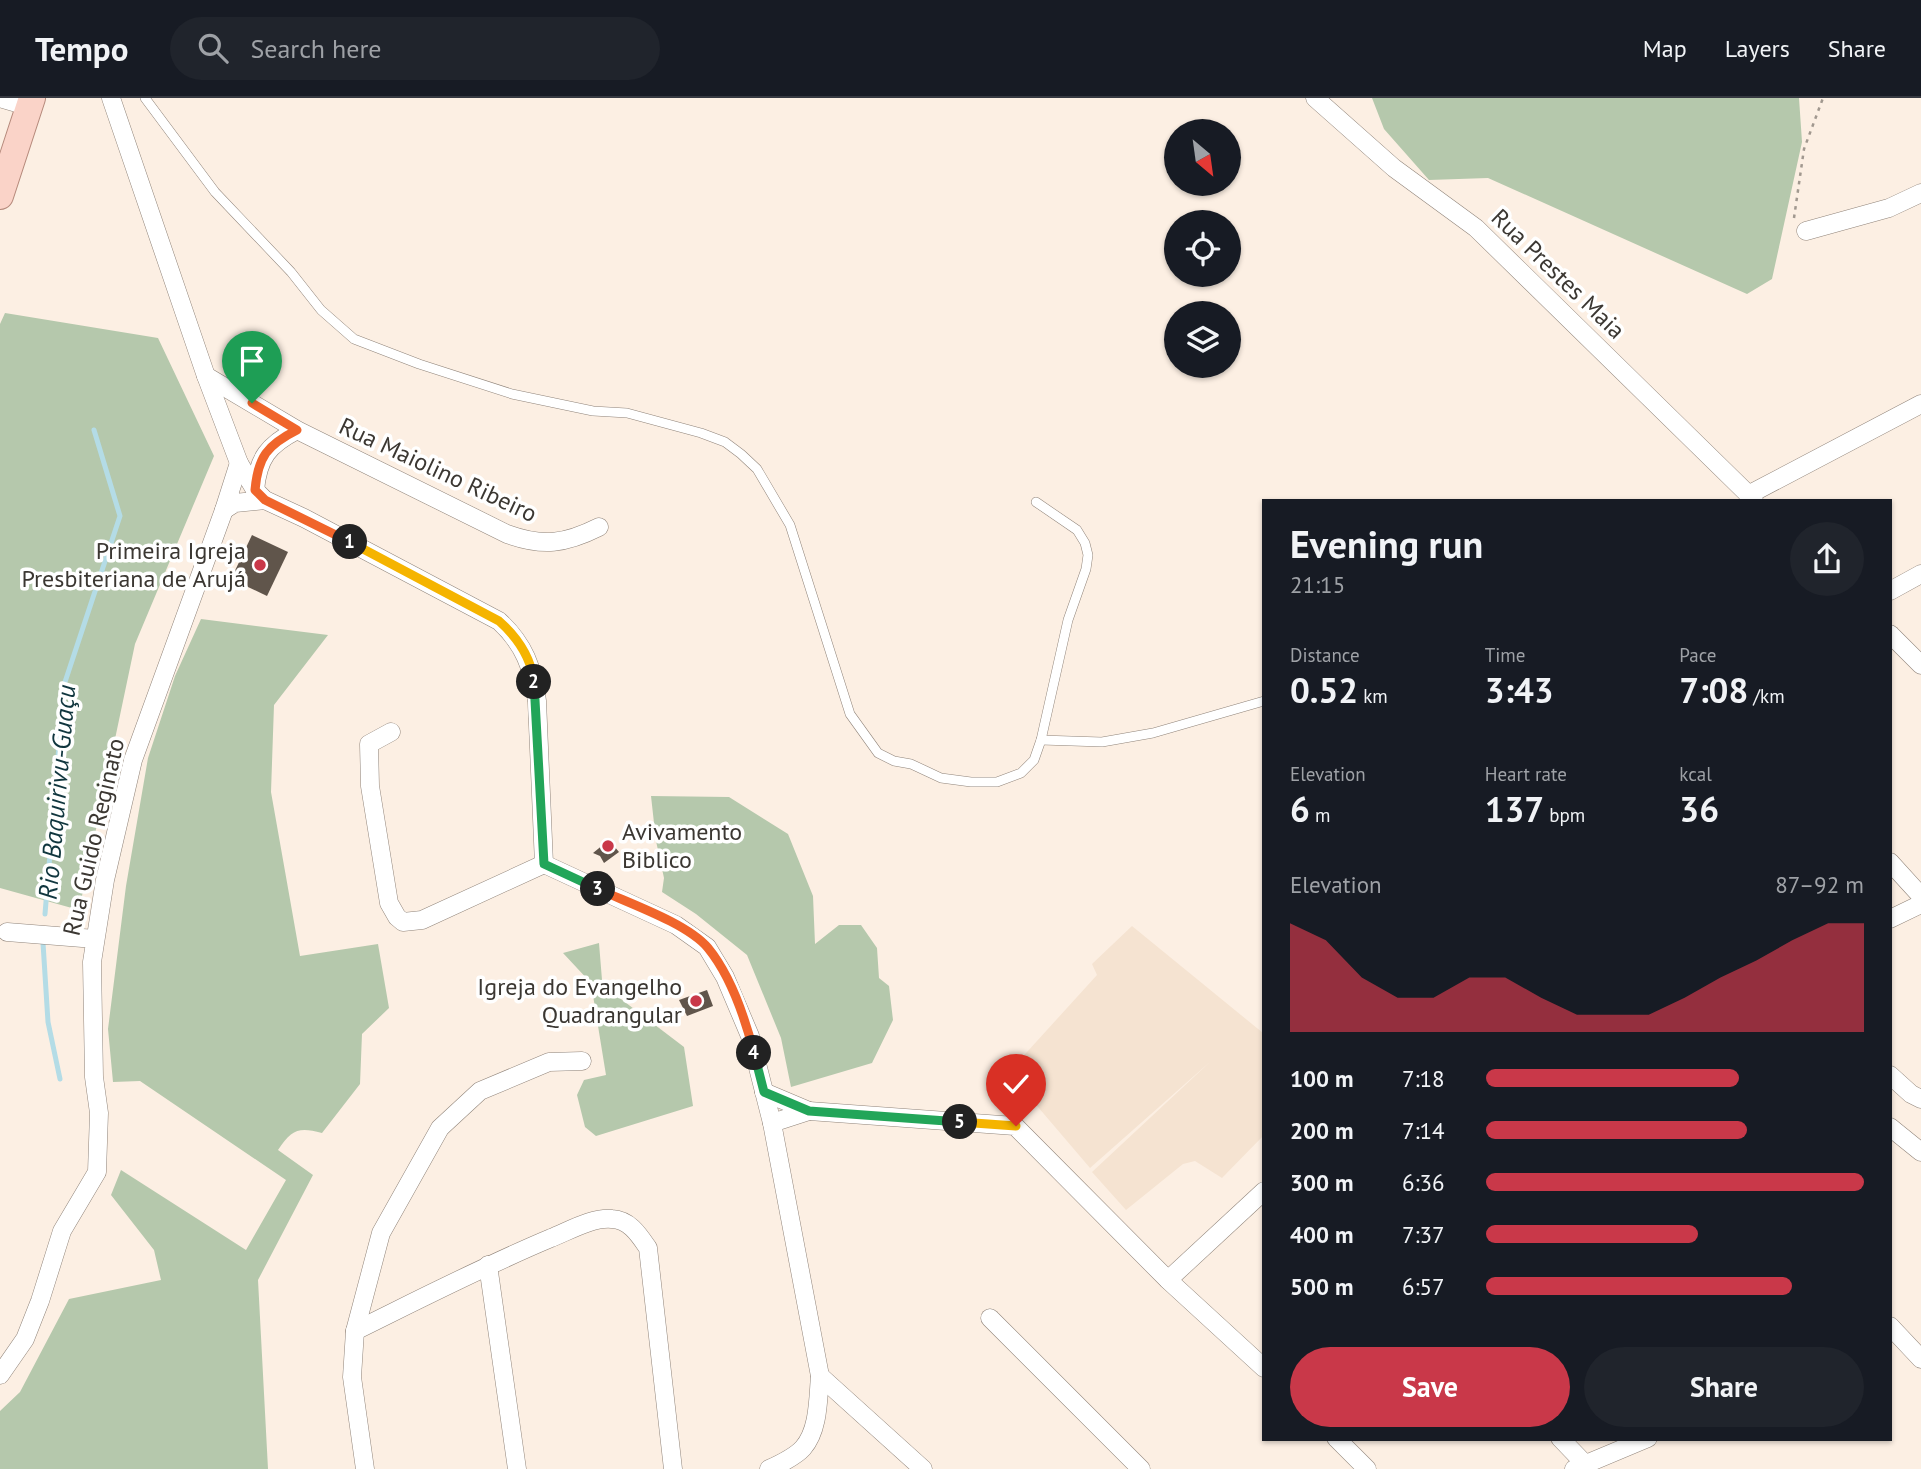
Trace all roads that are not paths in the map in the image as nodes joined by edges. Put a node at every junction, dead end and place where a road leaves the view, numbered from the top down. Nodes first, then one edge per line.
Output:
1 (0, 98) edge
2 (111, 98) edge
3 (145, 98) edge
4 (1315, 98) edge
5 (31, 102) edge
6 (1921, 193) edge
7 (0, 196) edge
8 (1806, 231) road end
9 (206, 376) junction
10 (1921, 404) edge
11 (297, 430) junction
12 (239, 463) junction
13 (260, 495) junction
14 (1751, 498) edge
15 (1036, 502) dead end
16 (224, 510) junction
17 (599, 527) dead end
18 (1921, 574) edge
19 (1892, 589) edge
20 (1892, 636) edge
21 (1921, 665) edge
22 (1262, 702) edge
23 (391, 732) dead end
24 (1041, 740) junction
25 (544, 864) junction
26 (1892, 864) edge
27 (1921, 896) edge
28 (1921, 904) edge
29 (1892, 918) edge
30 (8, 932) dead end
31 (95, 939) junction
32 (582, 1061) dead end
33 (1892, 1076) edge
34 (764, 1092) junction
35 (1918, 1094) edge
36 (809, 1111) junction
37 (772, 1123) junction
38 (1892, 1127) edge
39 (1892, 1128) edge
40 (1921, 1141) edge
41 (1921, 1152) edge
42 (1262, 1193) edge
43 (488, 1265) junction
44 (1168, 1280) junction
45 (990, 1318) dead end
46 (1892, 1330) edge
47 (355, 1331) junction
48 (1921, 1359) edge
49 (1262, 1366) edge
50 (0, 1375) edge
51 (820, 1376) junction
52 (1339, 1441) edge
53 (1562, 1441) edge
54 (1641, 1441) edge
55 (1580, 1467) edge
56 (365, 1469) edge
57 (517, 1469) edge
58 (673, 1469) edge
59 (769, 1469) edge
60 (923, 1469) edge
61 (1141, 1469) edge
62 (1367, 1469) edge

1 - 5 street
2 - 9 street
3 - 24 lane
4 - 14 street, Rua Prestes Maia
5 - 7 main road
6 - 8 street
9 - 11 street, Rua Maiolino Ribeiro
9 - 12 street
10 - 14 street
11 - 13 street
11 - 17 street, Rua Maiolino Ribeiro
12 - 13 street
12 - 16 street, Rua Guido Reginato
13 - 16 street
13 - 25 street
15 - 24 lane
16 - 31 street, Rua Guido Reginato
18 - 19 street
20 - 21 street
22 - 24 lane
23 - 25 street
25 - 34 street
26 - 27 street
28 - 29 street
30 - 31 street
31 - 50 street, Rua Guido Reginato
32 - 47 street
33 - 35 street
34 - 36 street
34 - 37 street
36 - 37 street
36 - 44 street
37 - 51 street
38 - 40 street
39 - 41 street
42 - 44 street
43 - 47 street
43 - 57 street
43 - 58 street
44 - 49 street
45 - 61 street
46 - 48 street
47 - 56 street
51 - 59 street
51 - 60 street
52 - 62 street
53 - 55 street
54 - 55 street

